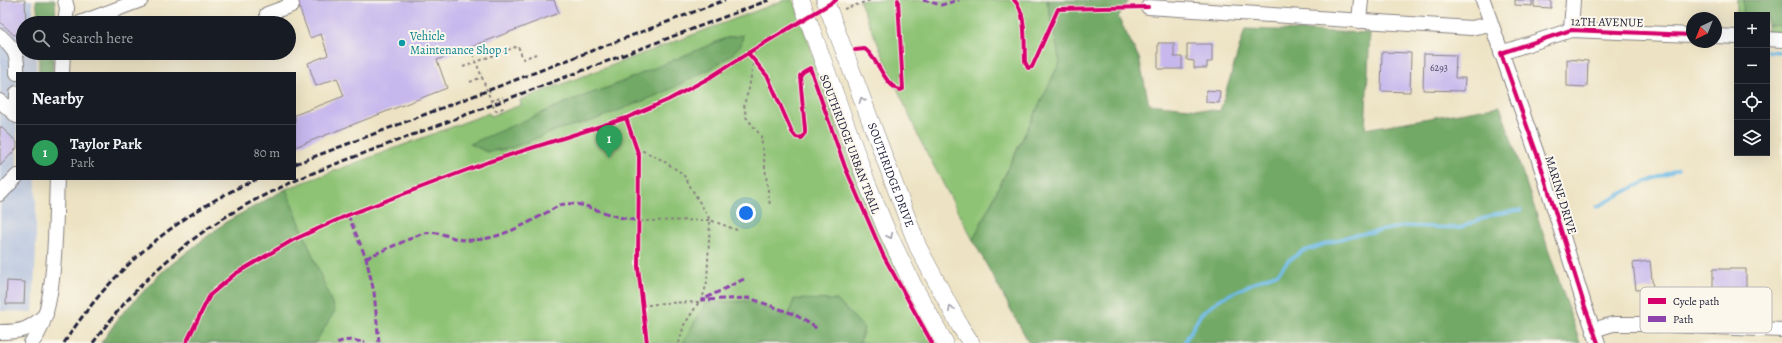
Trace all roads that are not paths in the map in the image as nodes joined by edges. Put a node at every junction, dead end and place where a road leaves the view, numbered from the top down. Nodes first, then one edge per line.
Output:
1 (65, 0) edge
2 (290, 0) edge
3 (801, 0) edge
4 (825, 0) edge
5 (1361, 0) edge
6 (1483, 0) edge
7 (1573, 0) edge
8 (137, 2) edge
9 (1148, 7) dead end
10 (267, 14) dead end
11 (66, 16) edge
12 (99, 16) edge
13 (1359, 21) junction
14 (1490, 24) junction
15 (1570, 30) junction
16 (1686, 35) edge
17 (0, 36) edge
18 (1722, 36) edge
19 (1734, 37) edge
20 (1770, 39) edge
21 (1782, 40) edge
22 (1501, 53) junction
23 (16, 55) edge
24 (17, 60) edge
25 (63, 60) edge
26 (17, 72) edge
27 (62, 72) edge
28 (0, 100) edge
29 (16, 115) edge
30 (16, 177) edge
31 (57, 180) edge
32 (0, 194) edge
33 (46, 314) junction
34 (1640, 324) edge
35 (1772, 330) edge
36 (1782, 330) edge
37 (0, 332) edge
38 (1595, 336) edge
39 (31, 343) edge
40 (945, 343) edge
41 (971, 343) edge

1 - 11 street
2 - 10 street
3 -> 40 main road, SOUTHRIDGE DRIVE
41 -> 4 main road, SOUTHRIDGE DRIVE
5 - 13 street
6 - 14 street, MARINE DRIVE
7 - 15 street
8 - 12 street
9 - 13 street
13 - 14 street
14 - 22 street, MARINE DRIVE
15 - 16 street, 12TH AVENUE
15 - 22 street, 12TH AVENUE
17 - 23 street
18 - 19 street
20 - 21 street
22 - 38 street, MARINE DRIVE
24 - 26 street
25 - 27 street
28 - 29 street
30 - 32 street
31 - 33 street
33 - 37 street
33 - 39 street
34 - 38 street
35 - 36 street

